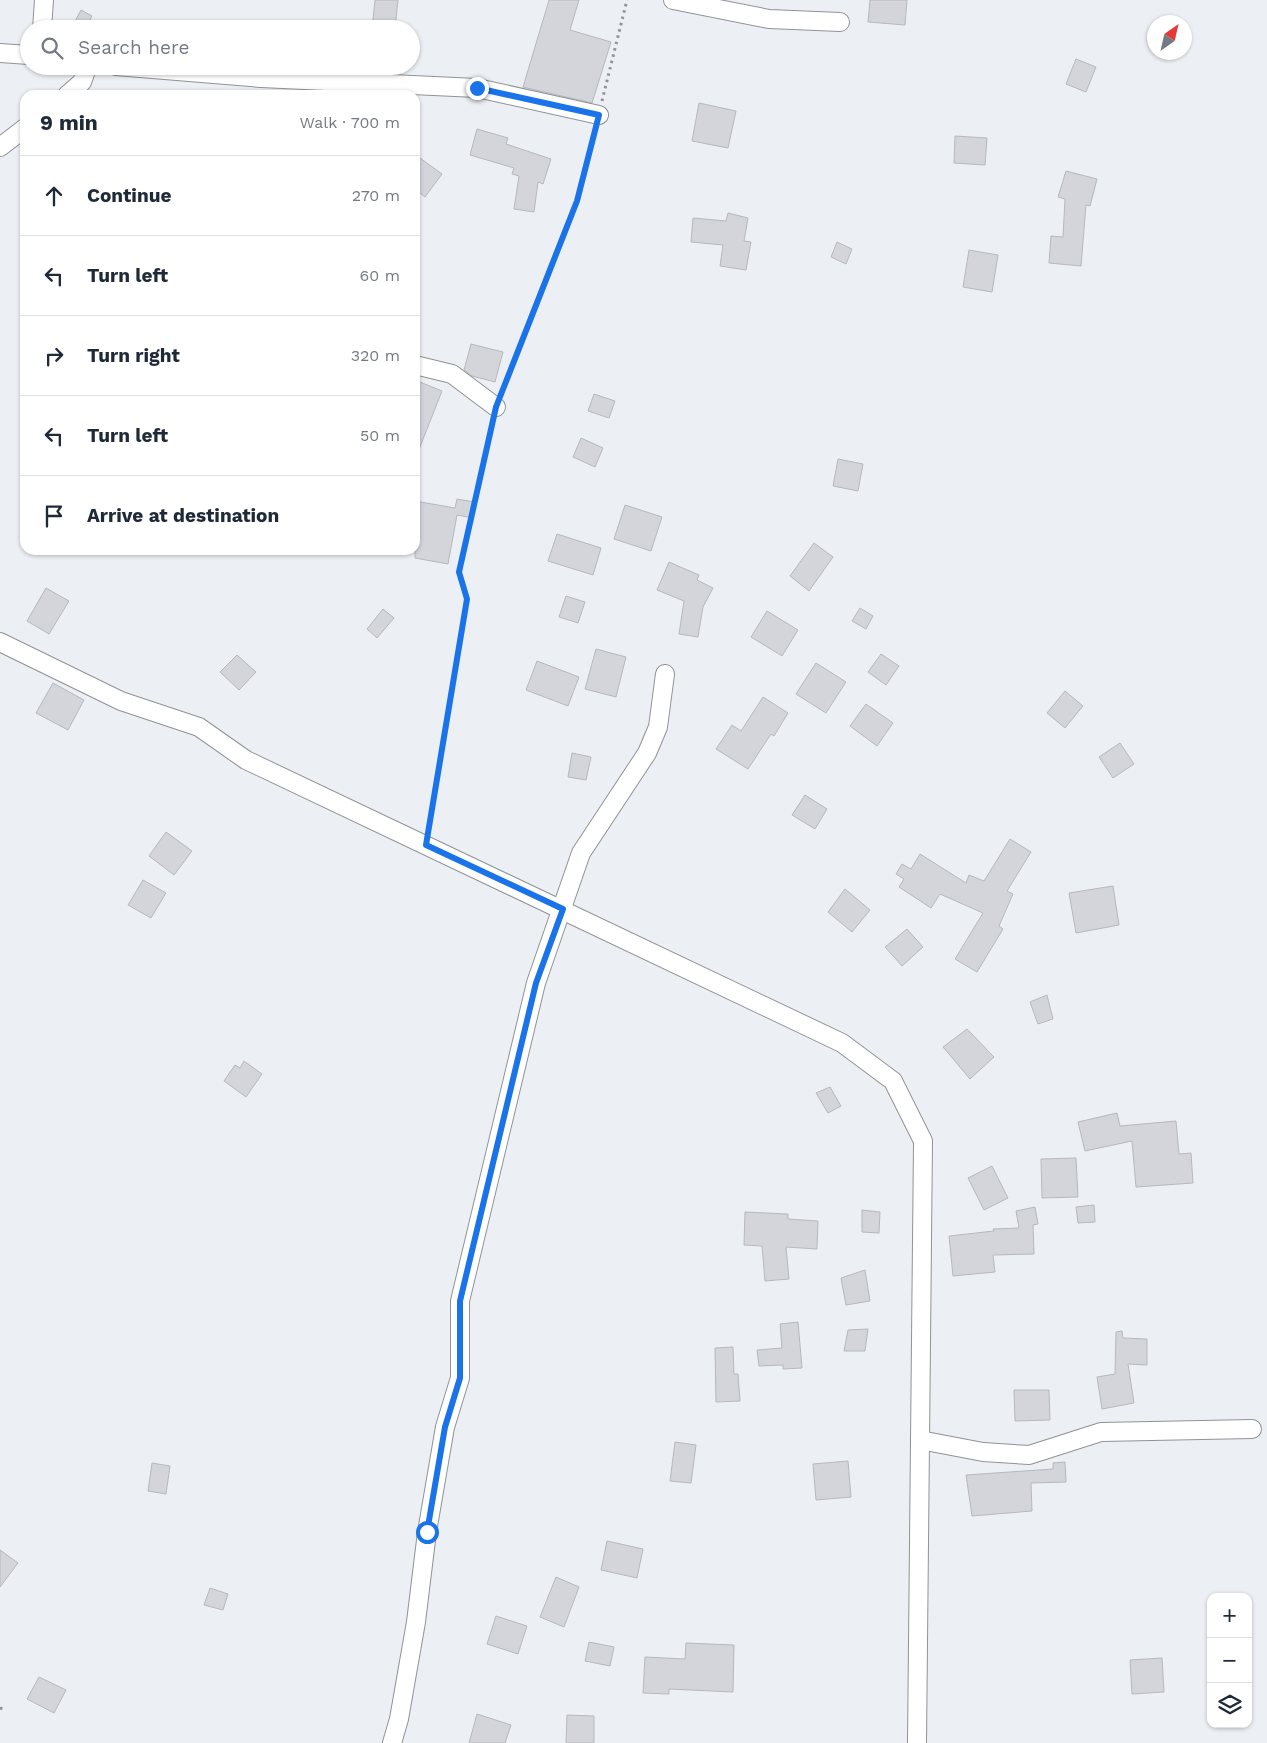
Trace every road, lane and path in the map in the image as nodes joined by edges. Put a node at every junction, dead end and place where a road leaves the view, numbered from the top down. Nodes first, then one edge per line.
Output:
1 (44, 0) edge
2 (626, 0) edge
3 (673, 0) edge
4 (43, 20) edge
5 (840, 22) dead end
6 (0, 53) edge
7 (20, 54) edge
8 (84, 75) edge
9 (225, 75) edge
10 (73, 90) edge
11 (599, 115) junction
12 (20, 132) edge
13 (0, 147) edge
14 (420, 366) edge
15 (496, 407) junction
16 (0, 642) edge
17 (665, 674) dead end
18 (426, 845) junction
19 (563, 909) junction
20 (1252, 1429) dead end
21 (920, 1440) junction
22 (392, 1743) edge
23 (917, 1743) edge

1 - 4 street
2 - 11 path
3 - 5 street
6 - 7 street
8 - 10 street
9 - 11 street
11 - 15 path
12 - 13 street
14 - 15 street
15 - 18 path
16 - 18 street
17 - 19 street
18 - 19 street
19 - 21 street
19 - 22 street
20 - 21 street
21 - 23 street

